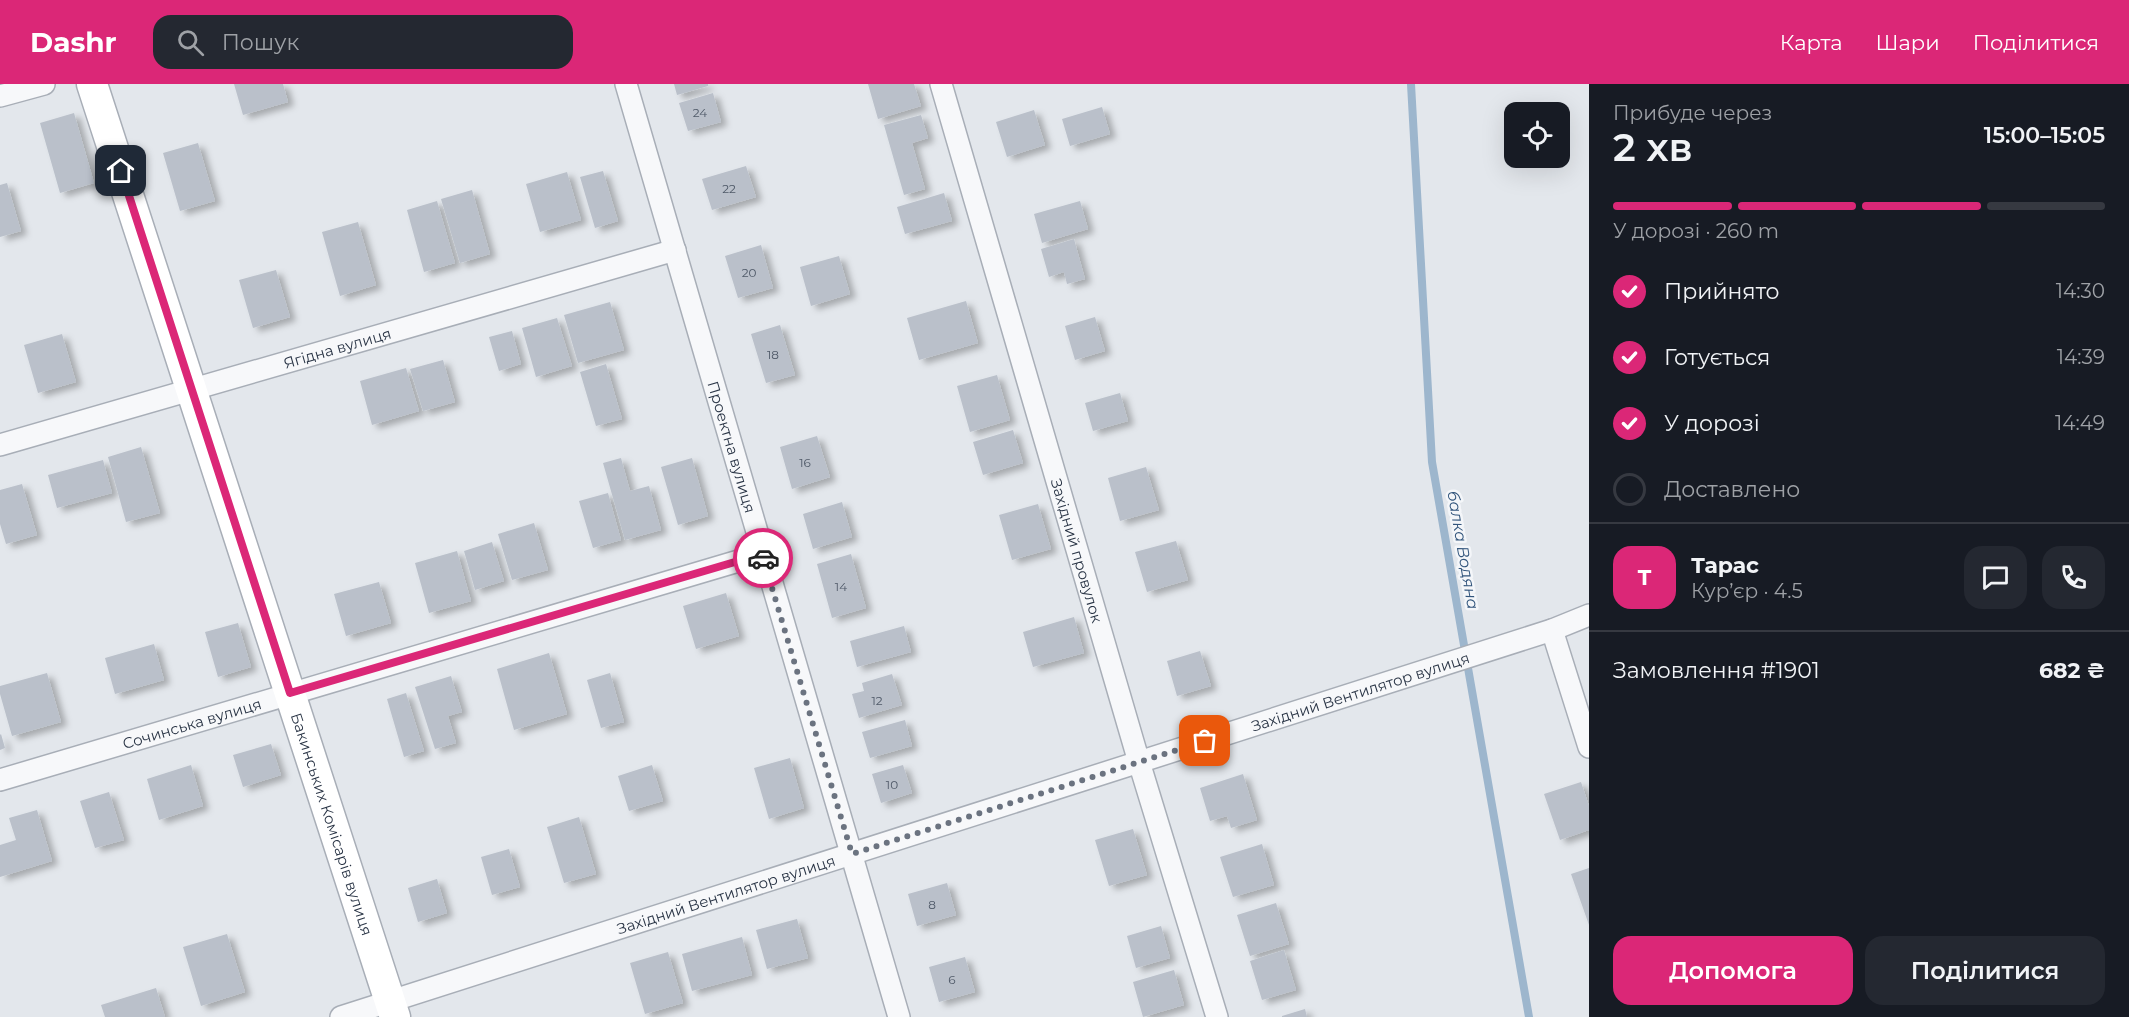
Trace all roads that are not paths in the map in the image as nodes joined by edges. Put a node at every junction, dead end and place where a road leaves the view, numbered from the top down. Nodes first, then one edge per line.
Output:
1 (44, 84) edge
2 (92, 84) edge
3 (626, 84) edge
4 (941, 84) edge
5 (0, 96) edge
6 (675, 250) junction
7 (192, 390) junction
8 (0, 445) edge
9 (762, 554) junction
10 (1589, 615) edge
11 (1552, 630) junction
12 (290, 693) junction
13 (1589, 747) edge
14 (1139, 762) junction
15 (0, 780) edge
16 (852, 854) junction
17 (393, 1009) edge
18 (341, 1017) edge
19 (899, 1017) edge
20 (1217, 1017) edge

1 - 5 street
2 - 7 street, Бакинських Комісарів вулиця
3 - 6 street, Проектна вулиця
4 - 14 street, Західний провулок
6 - 7 street, Ягідна вулиця
6 - 9 street, Проектна вулиця
7 - 8 street, Ягідна вулиця
7 - 12 street, Бакинських Комісарів вулиця
9 - 12 street, Сочинська вулиця
9 - 16 street, Проектна вулиця
10 - 11 street, Західний Вентилятор вулиця
11 - 13 street
11 - 14 street, Західний Вентилятор вулиця
12 - 15 street, Сочинська вулиця
12 - 17 street, Бакинських Комісарів вулиця
14 - 16 street, Західний Вентилятор вулиця
14 - 20 street, Західний провулок
16 - 17 street, Західний Вентилятор вулиця
16 - 19 street, Проектна вулиця
17 - 18 street, Західний Вентилятор вулиця

